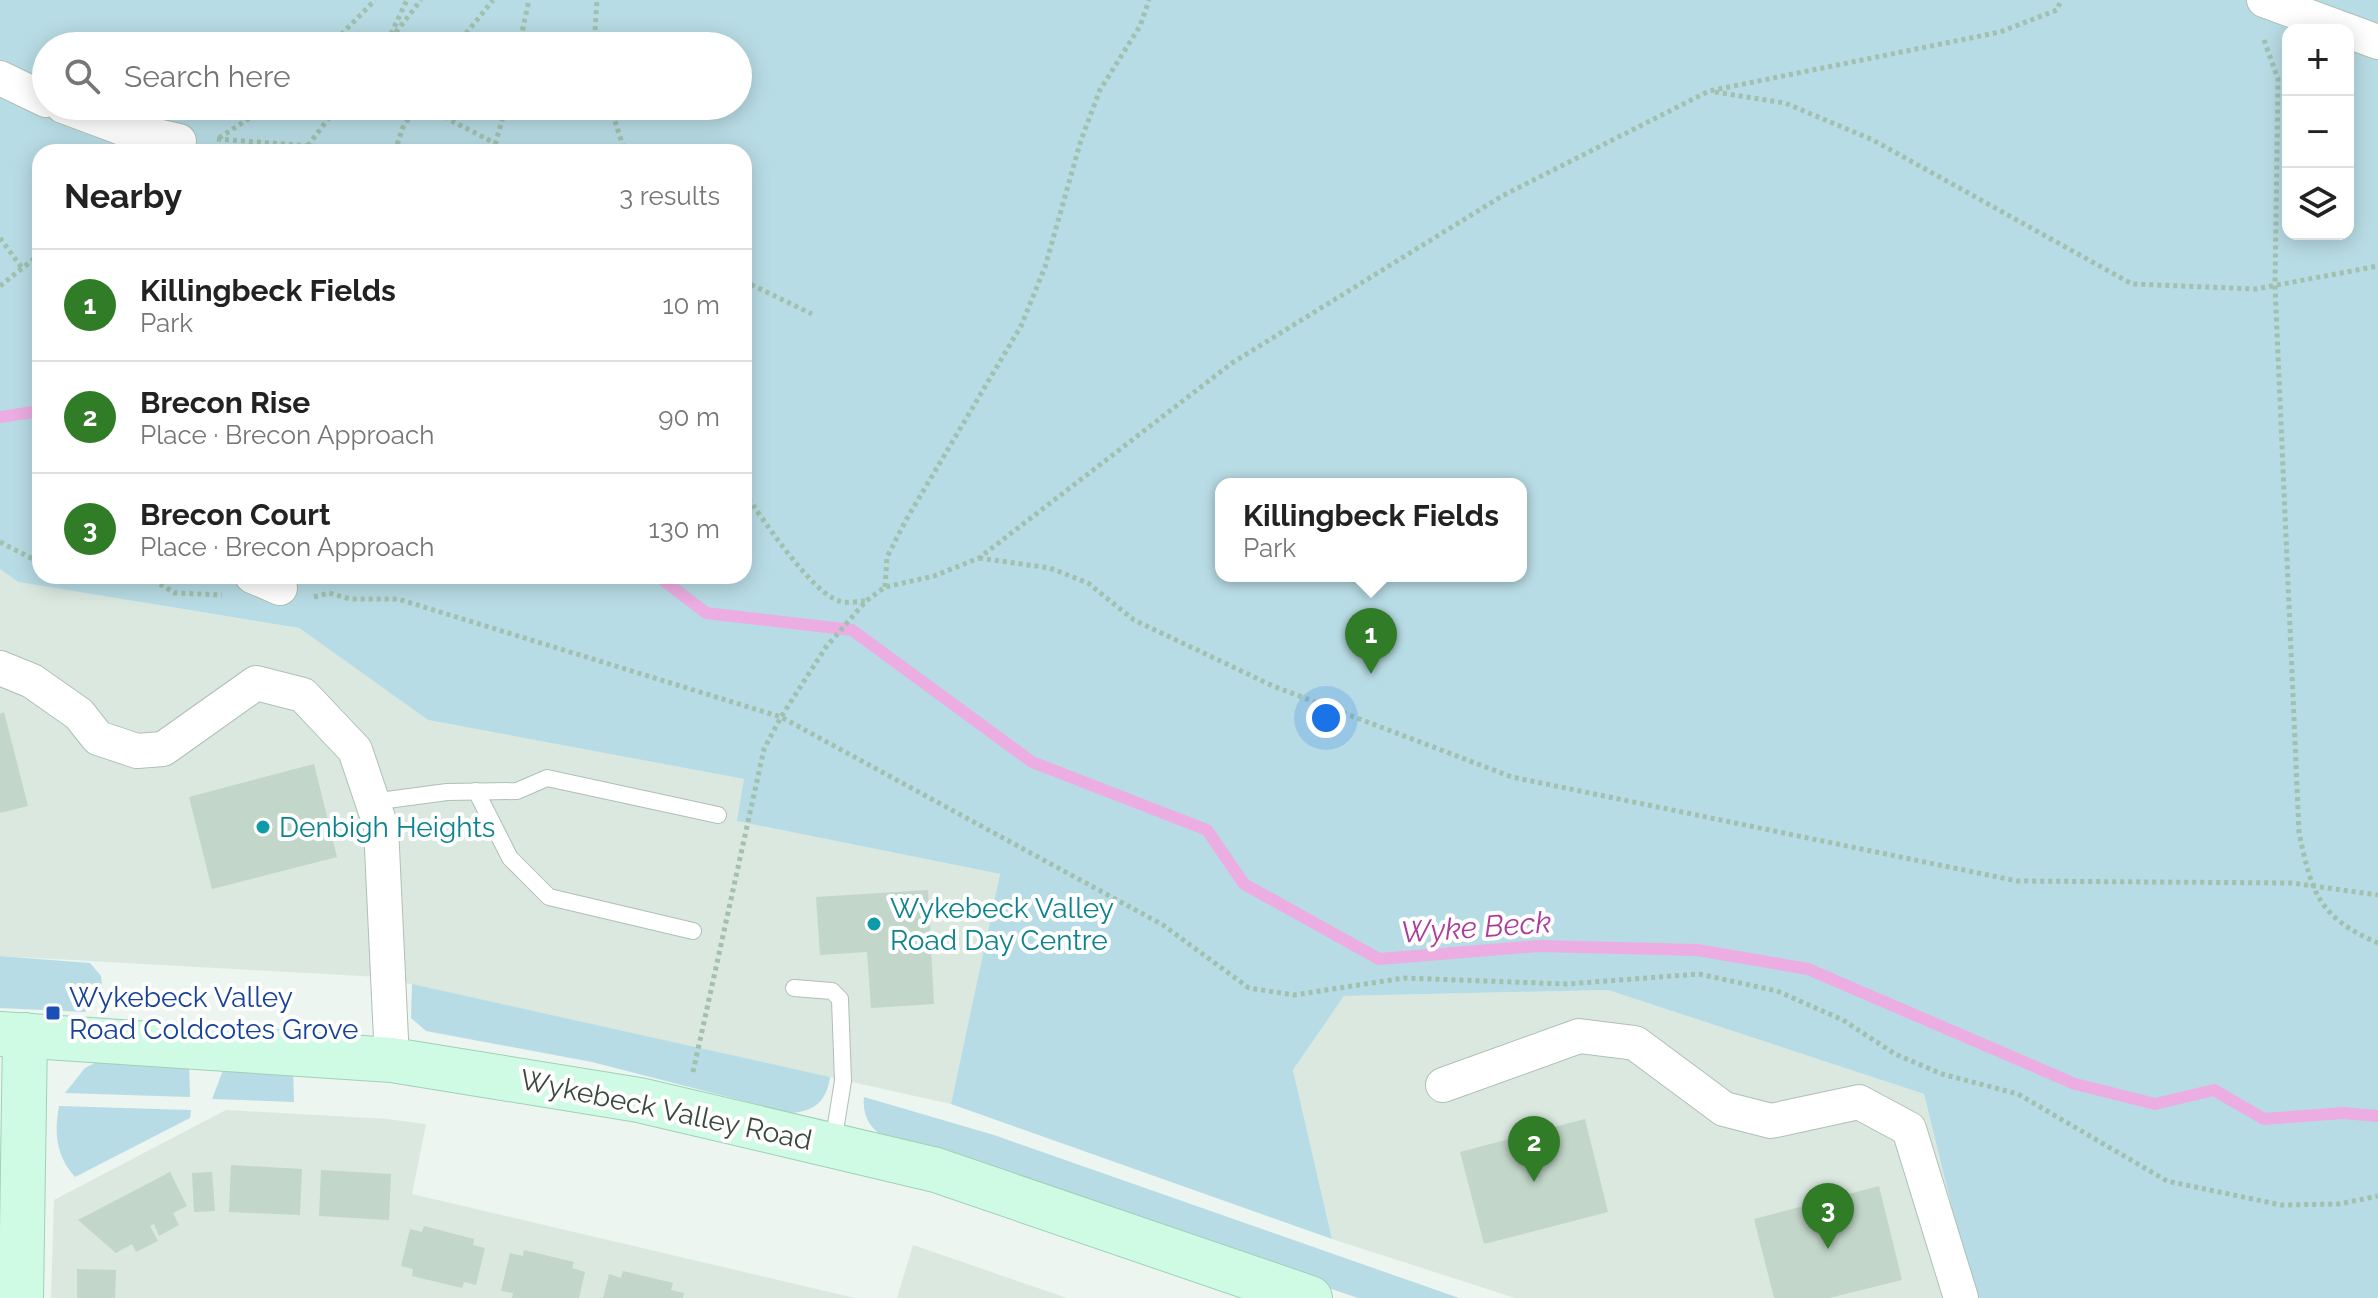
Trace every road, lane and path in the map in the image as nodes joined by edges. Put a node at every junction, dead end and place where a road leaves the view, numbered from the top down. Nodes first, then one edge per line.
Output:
1 (375, 0) edge
2 (407, 0) edge
3 (421, 0) edge
4 (493, 0) edge
5 (529, 0) edge
6 (597, 0) edge
7 (1149, 0) edge
8 (2061, 0) edge
9 (2264, 0) edge
10 (2327, 24) edge
11 (344, 32) edge
12 (391, 32) edge
13 (395, 32) edge
14 (467, 32) edge
15 (522, 32) edge
16 (595, 32) edge
17 (2354, 34) edge
18 (2263, 37) dead end
19 (2378, 42) edge
20 (0, 78) edge
21 (1709, 91) junction
22 (32, 93) edge
23 (101, 120) edge
24 (246, 120) edge
25 (328, 120) edge
26 (407, 120) edge
27 (450, 120) edge
28 (502, 120) edge
29 (615, 120) edge
30 (217, 139) junction
31 (179, 141) joint
32 (257, 144) edge
33 (310, 144) edge
34 (397, 144) edge
35 (496, 144) joint
36 (622, 144) edge
37 (0, 238) edge
38 (32, 260) edge
39 (2378, 266) edge
40 (22, 268) junction
41 (752, 285) edge
42 (0, 286) edge
43 (2275, 286) junction
44 (812, 314) dead end
45 (752, 503) edge
46 (0, 542) edge
47 (32, 558) edge
48 (979, 558) junction
49 (160, 584) edge
50 (885, 587) junction
51 (266, 589) edge
52 (866, 601) junction
53 (0, 668) edge
54 (781, 717) junction
55 (476, 791) junction
56 (372, 802) junction
57 (718, 815) dead end
58 (2311, 886) junction
59 (2378, 895) edge
60 (693, 931) dead end
61 (2378, 943) edge
62 (794, 988) dead end
63 (13, 1034) edge
64 (392, 1060) junction
65 (1443, 1085) dead end
66 (685, 1109) junction
67 (832, 1145) junction
68 (2378, 1196) edge
69 (21, 1298) edge
70 (1310, 1298) edge
71 (1961, 1298) edge

1 - 11 path
2 - 12 path
3 - 13 path
4 - 14 path
5 - 15 path
6 - 16 path
7 - 50 path
8 - 21 path
9 - 10 street
17 - 19 street
18 - 43 path
20 - 22 street
21 - 43 path
21 - 48 path
23 - 31 street
24 - 30 path
25 - 33 path
26 - 34 path
27 - 35 path
28 - 35 path
29 - 36 path
30 - 31 path
30 - 32 path
37 - 40 path
38 - 40 path
39 - 43 path
40 - 42 path
41 - 44 path
43 - 58 path
45 - 52 path
46 - 47 path
48 - 50 path
48 - 58 path
49 - 51 path
50 - 52 path
51 - 54 path
52 - 54 path
53 - 56 street
54 - 66 path
54 - 68 path
55 - 56 lane
55 - 57 lane
55 - 60 lane
56 - 64 street
58 - 59 path
58 - 61 path
62 - 67 lane
63 - 64 street, Wykebeck Valley Road
63 - 69 street
64 - 66 street, Wykebeck Valley Road
65 - 71 street
66 - 67 street, Wykebeck Valley Road
67 - 70 street, Wykebeck Valley Road

